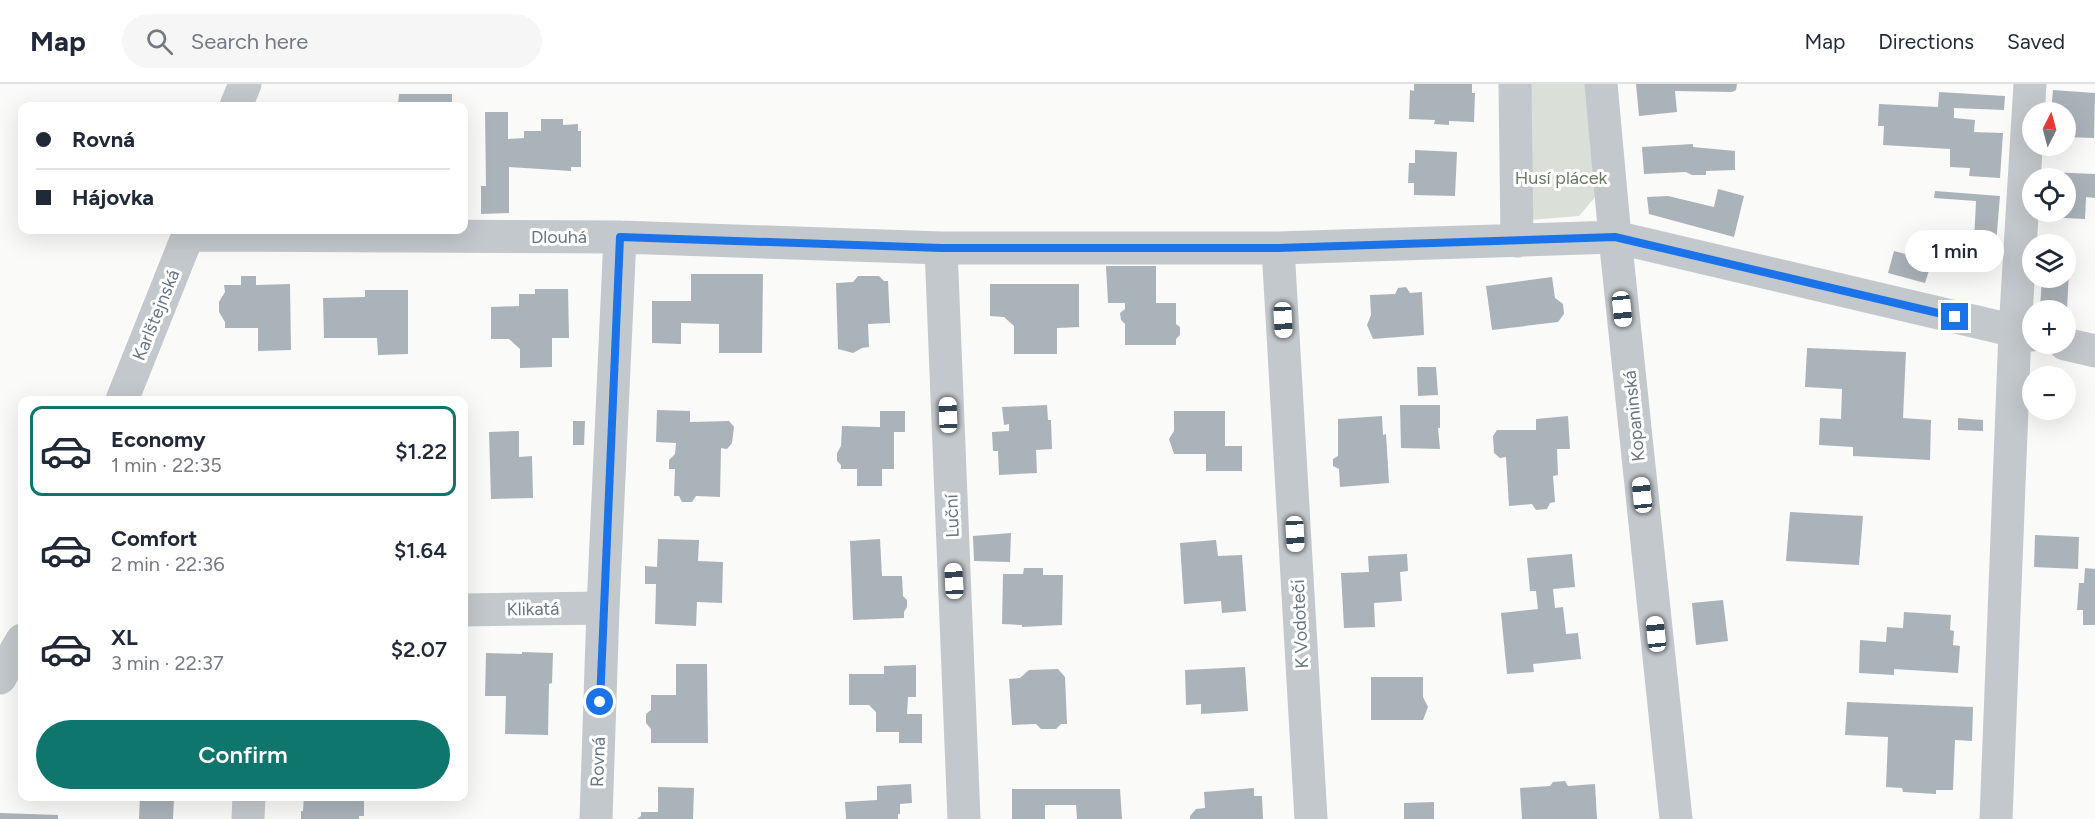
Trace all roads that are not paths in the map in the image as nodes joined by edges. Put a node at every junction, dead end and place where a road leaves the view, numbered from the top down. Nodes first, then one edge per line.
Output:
1 (245, 84) edge
2 (1515, 84) edge
3 (1602, 84) edge
4 (2030, 84) edge
5 (238, 102) edge
6 (187, 234) edge
7 (361, 234) edge
8 (620, 237) junction
9 (1615, 237) junction
10 (1517, 241) junction
11 (941, 248) junction
12 (1278, 248) junction
13 (2025, 300) edge
14 (2022, 333) edge
15 (2076, 347) edge
16 (2095, 351) edge
17 (2023, 354) edge
18 (124, 396) edge
19 (603, 608) junction
20 (468, 610) edge
21 (18, 647) edge
22 (0, 678) edge
23 (249, 801) edge
24 (248, 819) edge
25 (596, 819) edge
26 (964, 819) edge
27 (1311, 819) edge
28 (1676, 819) edge
29 (1996, 819) edge

1 - 5 street
2 - 10 street
3 - 9 street, Kopaninská
4 - 13 street
6 - 18 street, Karlštejnská
7 - 8 street, Dlouhá
8 - 11 street, Dlouhá
8 - 19 street, Rovná
9 - 10 street, Dlouhá
9 - 14 street, Dlouhá
9 - 28 street, Kopaninská
10 - 12 street, Dlouhá
11 - 12 street, Dlouhá
11 - 26 street, Luční
12 - 27 street, K Vodoteči
15 - 16 street
17 - 29 street
19 - 20 street, Klikatá
19 - 25 street, Rovná
21 - 22 street
23 - 24 street

